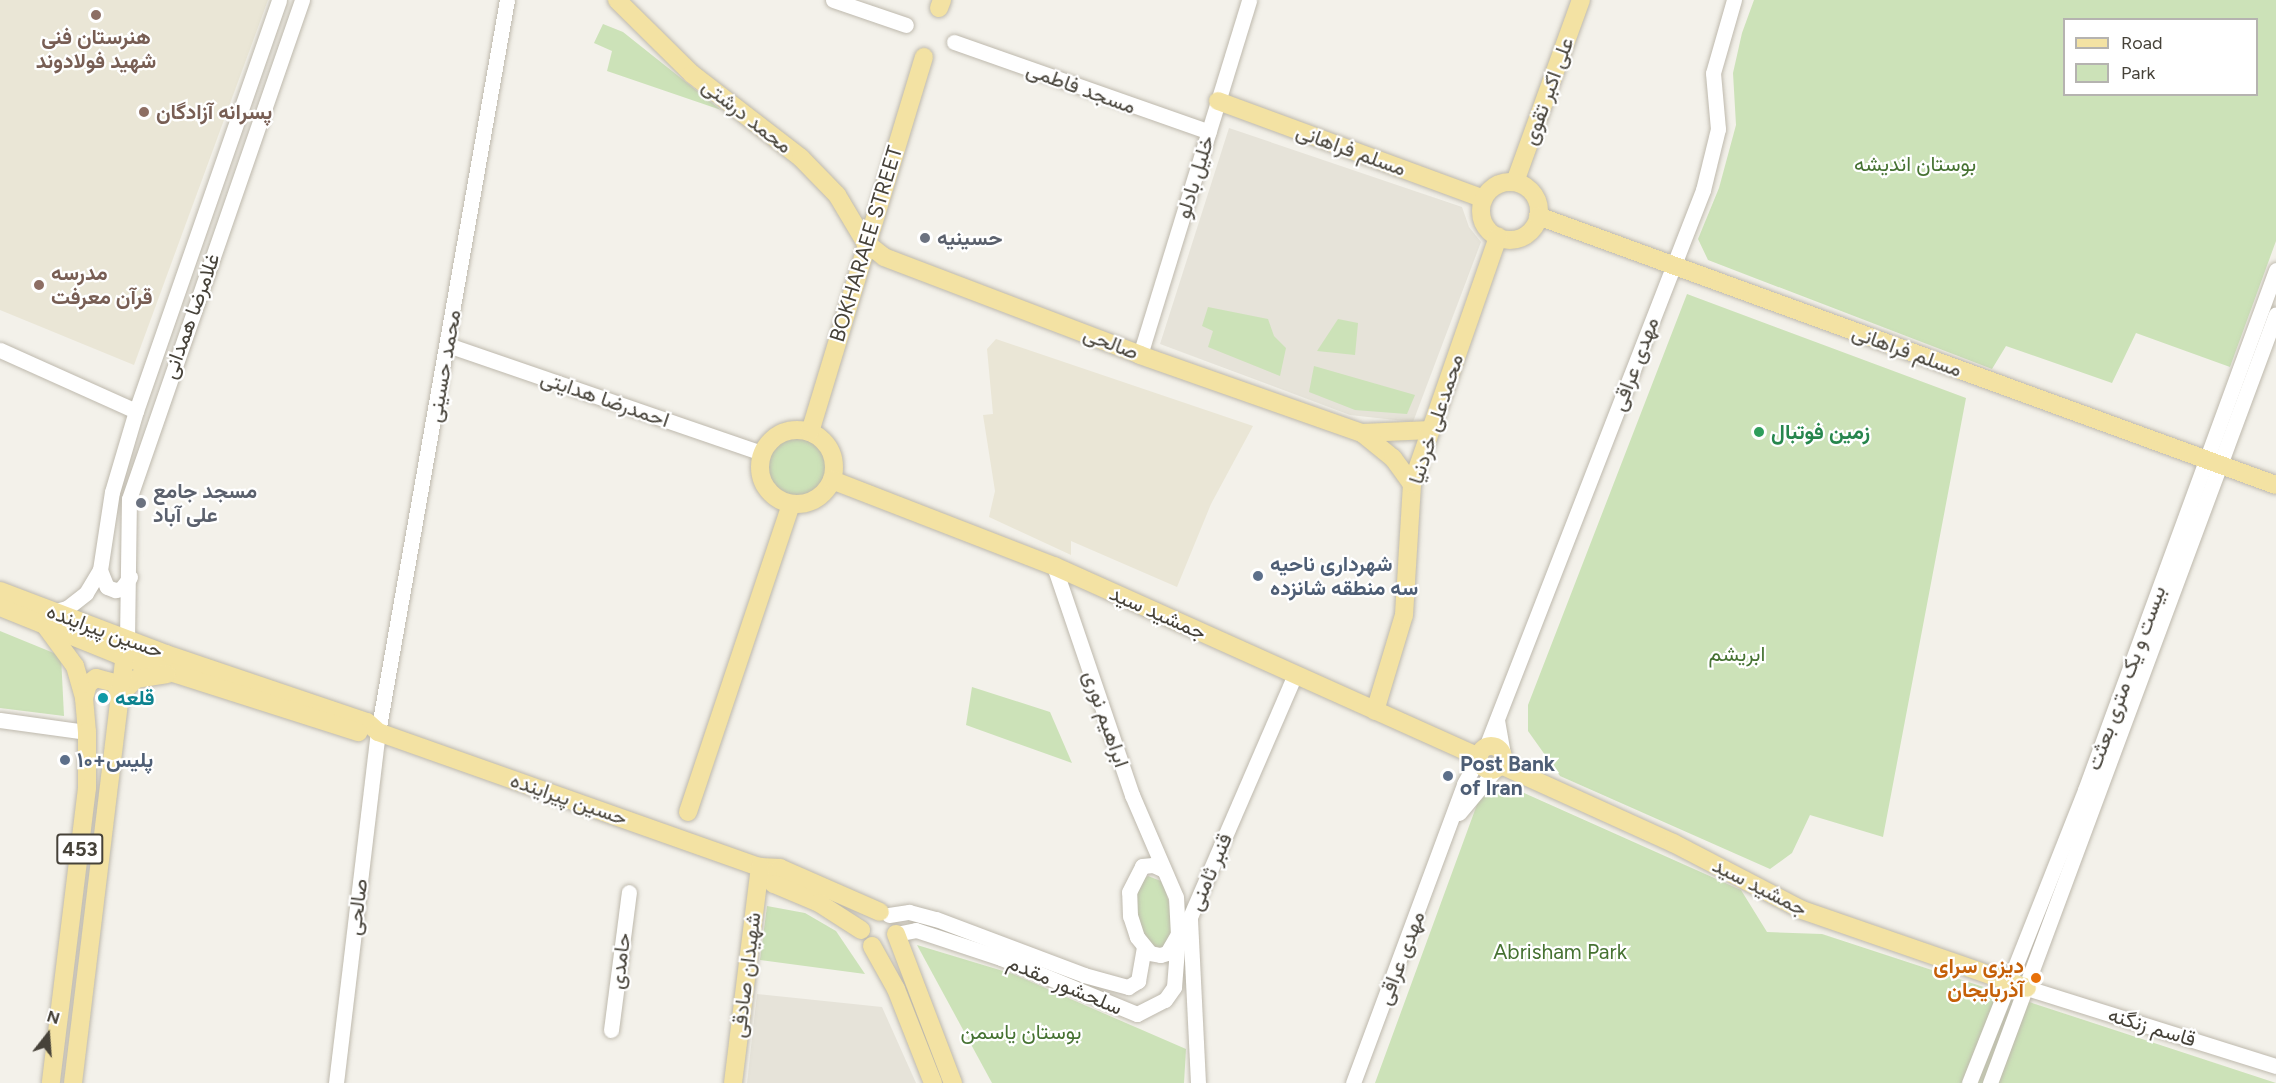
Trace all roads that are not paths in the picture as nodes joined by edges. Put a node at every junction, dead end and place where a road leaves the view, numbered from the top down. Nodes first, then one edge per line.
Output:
1 (279, 0) edge
2 (302, 0) edge
3 (507, 0) edge
4 (617, 0) edge
5 (833, 0) edge
6 (1249, 0) edge
7 (1581, 0) edge
8 (1734, 0) edge
9 (906, 25) dead end
10 (954, 42) dead end
11 (924, 57) dead end
12 (1218, 101) junction
13 (1209, 132) junction
14 (1515, 182) junction
15 (1484, 199) junction
16 (1538, 216) junction
17 (1498, 237) junction
18 (866, 242) junction
19 (1674, 266) junction
20 (2276, 270) edge
21 (2276, 314) edge
22 (163, 331) junction
23 (184, 339) junction
24 (447, 345) junction
25 (0, 350) edge
26 (1140, 355) junction
27 (136, 411) junction
28 (1431, 430) junction
29 (810, 432) junction
30 (1362, 433) junction
31 (762, 453) junction
32 (2213, 464) junction
33 (832, 480) junction
34 (1412, 484) junction
35 (2276, 486) edge
36 (791, 504) junction
37 (1054, 566) junction
38 (100, 570) junction
39 (130, 577) junction
40 (0, 591) edge
41 (0, 606) edge
42 (48, 618) junction
43 (80, 632) junction
44 (126, 649) junction
45 (1295, 674) junction
46 (177, 675) junction
47 (120, 695) junction
48 (84, 698) junction
49 (1375, 711) junction
50 (0, 720) edge
51 (1497, 720) junction
52 (87, 732) junction
53 (378, 732) junction
54 (1482, 752) junction
55 (1500, 763) junction
56 (688, 812) junction
57 (645, 825) junction
58 (1448, 834) junction
59 (714, 847) junction
60 (759, 867) junction
61 (1162, 869) junction
62 (629, 892) dead end
63 (885, 913) junction
64 (861, 930) junction
65 (896, 934) junction
66 (1178, 934) junction
67 (872, 946) junction
68 (1144, 947) junction
69 (2019, 985) junction
70 (611, 1030) dead end
71 (2275, 1064) edge
72 (51, 1083) edge
73 (73, 1083) edge
74 (336, 1083) edge
75 (733, 1083) edge
76 (933, 1083) edge
77 (953, 1083) edge
78 (1198, 1083) edge
79 (1353, 1083) edge
80 (1969, 1083) edge
81 (1990, 1083) edge

1 - 22 street, غلامرضا همدانی
2 - 23 street, غلامرضا همدانی
3 - 24 street, محمد حسینی
4 - 18 main road, محمد درشتی
5 - 9 street
6 - 12 street, خلیل بادلو
7 - 14 main road, علی اکبر تقوی
8 - 19 street, مهدی عراقی
10 - 13 street, مسجد فاطمی
11 - 18 main road, BOKHARAEE STREET
12 - 13 street, خلیل بادلو
12 - 15 main road, مسلم فراهانی
13 - 26 street, خلیل بادلو
14 - 15 main road
14 - 16 main road
15 - 17 main road
16 - 17 main road
16 - 19 main road, مسلم فراهانی
17 - 28 main road, محمدعلی خردنیا
18 - 26 main road, صالحی
18 - 29 main road, BOKHARAEE STREET
19 - 32 main road, مسلم فراهانی
19 - 51 street, مهدی عراقی
20 - 32 street, بیست و یک متری بعثت
21 - 32 street, بیست و یک متری بعثت
22 - 23 street
22 - 27 street, غلامرضا همدانی
23 - 39 street, غلامرضا همدانی
24 - 31 street, احمدرضا هدایتی
24 - 53 street, محمد حسینی
25 - 27 street
26 - 30 main road, صالحی
27 - 38 street, غلامرضا همدانی
28 - 30 main road, صالحی
28 - 34 main road, محمدعلی خردنیا
29 - 31 main road
29 - 33 main road
30 - 34 main road, صالحی
31 - 36 main road
32 - 35 main road, مسلم فراهانی
32 - 69 street, بیست و یک متری بعثت
33 - 36 main road
33 - 37 main road, جمشید سید
34 - 49 main road, محمدعلی خردنیا
36 - 56 main road
37 - 45 main road, جمشید سید
37 - 61 street, ابراهیم نوری
38 - 39 street
38 - 42 street, غلامرضا همدانی
39 - 44 street, غلامرضا همدانی
40 - 42 main road, حسین پیراینده
41 - 42 main road, حسین پیراینده
42 - 43 main road, حسین پیراینده
42 - 48 main road, 453
43 - 44 main road, حسین پیراینده
43 - 48 main road
44 - 46 main road, حسین پیراینده
44 - 47 main road, 453
44 - 53 main road, حسین پیراینده
45 - 49 main road, جمشید سید
45 - 78 street, قنبر ثامنی
46 - 47 main road
46 - 53 main road, حسین پیراینده
47 - 48 main road
47 - 73 main road, 453
48 - 52 main road, 453
49 - 54 main road, جمشید سید
50 - 52 street
51 - 54 street, مهدی عراقی
51 - 55 street
52 - 72 main road, 453
53 - 57 main road, حسین پیراینده
53 - 74 street, صالحی
54 - 55 main road, جمشید سید
54 - 58 street, مهدی عراقی
55 - 58 street
55 - 69 main road, جمشید سید
56 - 57 main road
56 - 59 main road
57 - 59 main road, حسین پیراینده
58 - 79 street, مهدی عراقی
59 - 60 main road, حسین پیراینده
60 - 63 main road, حسین پیراینده
60 - 64 main road, حسین پیراینده
60 - 75 main road, شهیدان صادقی
61 - 66 street, ابراهیم نوری
61 - 68 street
62 - 70 street, حامدی
63 - 64 main road
63 - 65 main road
63 - 68 street, سلحشور مقدم
64 - 67 main road
65 - 66 street, سلحشور مقدم
65 - 67 main road
65 - 77 main road
66 - 68 street
67 - 76 main road
69 - 71 street, قاسم زنگنه
69 - 80 street, بیست و یک متری بعثت
69 - 81 street, بیست و یک متری بعثت

